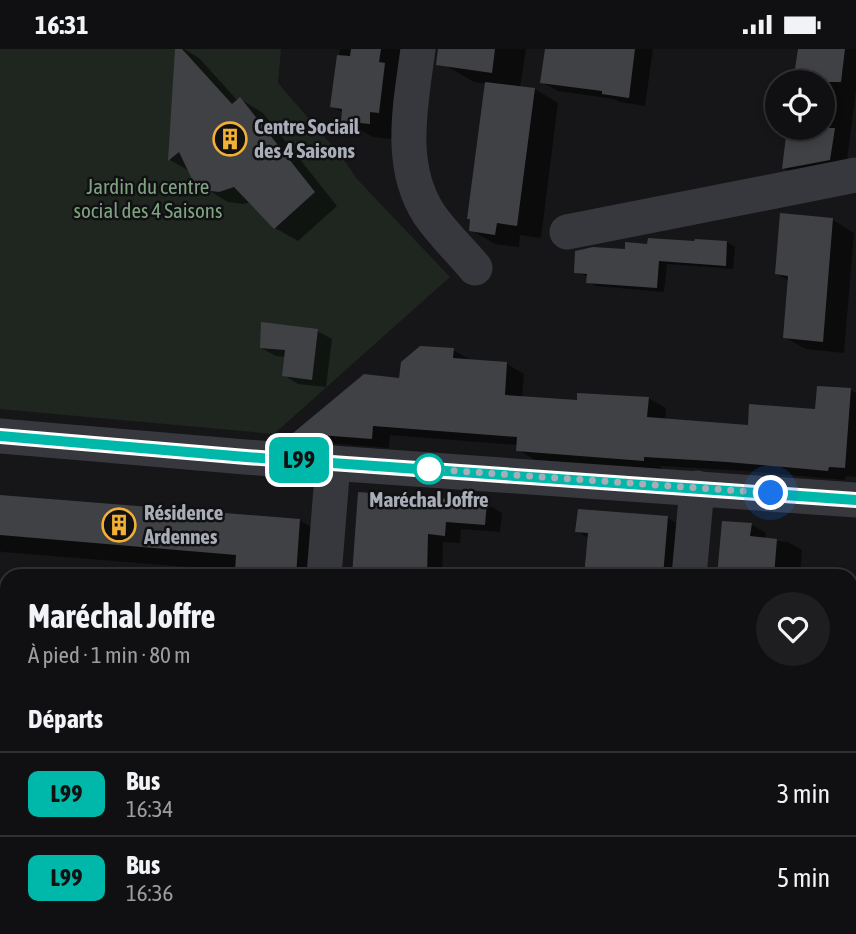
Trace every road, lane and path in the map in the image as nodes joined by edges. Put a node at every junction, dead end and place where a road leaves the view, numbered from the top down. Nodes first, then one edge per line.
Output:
1 (418, 49) edge
2 (856, 175) edge
3 (567, 232) dead end
4 (475, 268) dead end
5 (0, 436) edge
6 (333, 463) junction
7 (697, 488) junction
8 (856, 500) edge
9 (325, 569) edge
10 (690, 569) edge

1 - 4 street
2 - 3 street
5 - 6 street
6 - 7 street
6 - 9 street
7 - 8 street
7 - 10 street

